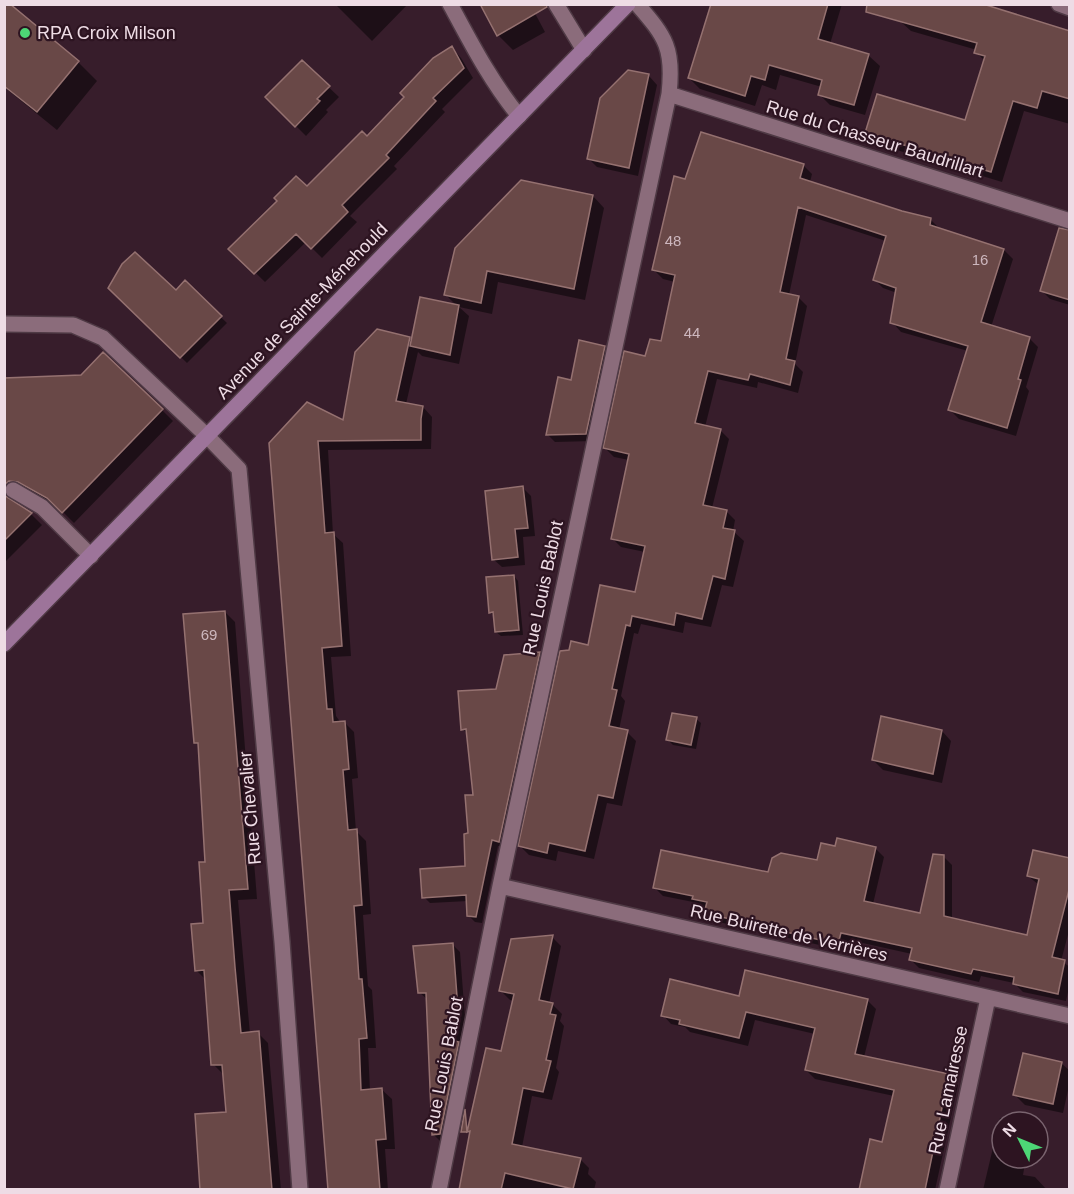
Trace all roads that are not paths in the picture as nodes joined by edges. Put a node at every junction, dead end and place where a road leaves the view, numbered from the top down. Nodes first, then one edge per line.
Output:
1 (450, 4) edge
2 (556, 4) edge
3 (628, 4) edge
4 (637, 4) edge
5 (1059, 4) edge
6 (1070, 8) edge
7 (584, 50) junction
8 (669, 94) junction
9 (519, 116) junction
10 (1070, 220) edge
11 (4, 324) edge
12 (207, 436) junction
13 (13, 490) dead end
14 (91, 556) junction
15 (4, 644) edge
16 (500, 886) junction
17 (988, 998) junction
18 (1070, 1017) edge
19 (300, 1190) edge
20 (439, 1190) edge
21 (947, 1190) edge

1 - 9 street
2 - 7 street
3 - 7 main road, Avenue de Sainte-Ménehould
4 - 8 street, Rue Louis Bablot
5 - 6 street
7 - 9 main road, Avenue de Sainte-Ménehould
8 - 10 street, Rue du Chasseur Baudrillart
8 - 16 street, Rue Louis Bablot
9 - 12 main road, Avenue de Sainte-Ménehould
11 - 12 street, Rue Chevalier
12 - 14 main road, Avenue de Sainte-Ménehould
12 - 19 street, Rue Chevalier
13 - 14 street
14 - 15 main road, Avenue de Sainte-Ménehould
16 - 17 street, Rue Buirette de Verrières
16 - 20 street, Rue Louis Bablot
17 - 18 street, Rue Buirette de Verrières
17 - 21 street, Rue Lamairesse

